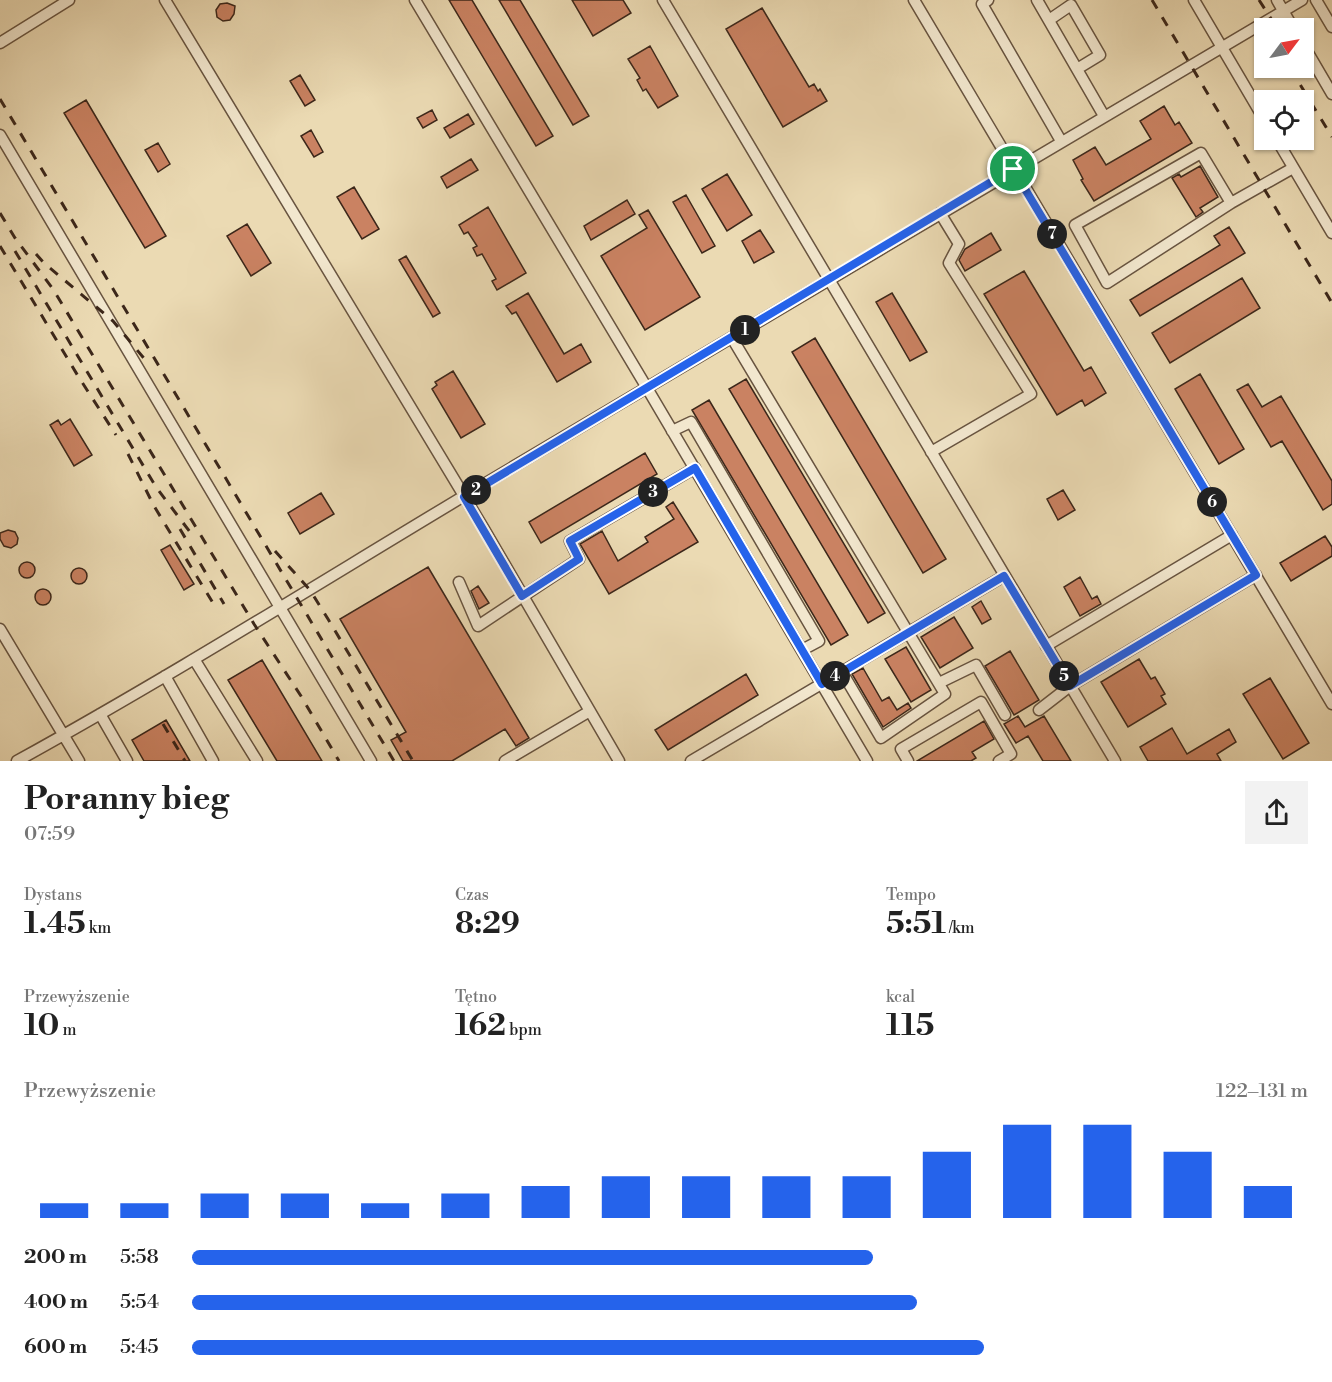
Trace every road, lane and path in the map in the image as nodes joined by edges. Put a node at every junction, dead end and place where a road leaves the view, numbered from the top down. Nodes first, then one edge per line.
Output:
1 (69, 0) edge
2 (165, 0) edge
3 (415, 0) edge
4 (663, 0) edge
5 (914, 0) edge
6 (988, 0) edge
7 (1037, 0) edge
8 (1194, 0) edge
9 (1277, 0) edge
10 (1302, 0) edge
11 (1316, 0) edge
12 (1283, 11) junction
13 (1287, 18) edge
14 (1049, 20) junction
15 (1332, 27) edge
16 (0, 43) edge
17 (1222, 47) junction
18 (1314, 63) edge
19 (1077, 69) junction
20 (1332, 94) edge
21 (1254, 102) edge
22 (1104, 116) junction
23 (0, 135) edge
24 (1061, 141) junction
25 (1283, 150) edge
26 (1293, 168) junction
27 (1013, 169) junction
28 (1231, 203) junction
29 (940, 213) junction
30 (1332, 233) edge
31 (829, 280) junction
32 (732, 338) junction
33 (647, 388) junction
34 (672, 430) junction
35 (931, 452) junction
36 (695, 468) junction
37 (464, 497) junction
38 (1232, 535) junction
39 (1256, 575) junction
40 (1004, 576) junction
41 (459, 582) dead end
42 (522, 596) junction
43 (281, 608) junction
44 (0, 629) edge
45 (908, 633) junction
46 (1046, 646) junction
47 (802, 650) junction
48 (194, 659) junction
49 (842, 672) junction
50 (165, 676) junction
51 (939, 683) junction
52 (822, 684) junction
53 (1070, 686) junction
54 (1332, 704) edge
55 (1039, 710) dead end
56 (590, 711) junction
57 (100, 714) junction
58 (1005, 715) dead end
59 (64, 735) junction
60 (17, 761) edge
61 (79, 761) edge
62 (128, 761) edge
63 (213, 761) edge
64 (257, 761) edge
65 (371, 761) edge
66 (506, 761) edge
67 (619, 761) edge
68 (691, 761) edge
69 (867, 761) edge
70 (908, 761) edge
71 (999, 761) edge
72 (1115, 761) edge

1 - 16 lane
2 - 37 lane
3 - 33 lane
4 - 31 lane
5 - 27 lane
6 - 24 lane
7 - 14 lane
8 - 17 lane
9 - 12 lane
10 - 12 lane
11 - 15 lane
12 - 13 lane
12 - 17 lane
14 - 19 lane
14 - 19 lane
17 - 21 lane
17 - 22 lane
18 - 20 lane
19 - 22 lane
22 - 24 lane
23 - 43 lane
24 - 27 lane
25 - 26 lane
26 - 28 lane
26 - 30 lane
27 - 29 lane
27 - 38 lane
28 - 28 lane
29 - 31 lane
29 - 35 lane
31 - 32 lane
31 - 35 lane
32 - 33 lane
32 - 45 lane
33 - 34 lane
33 - 37 lane
34 - 36 lane
34 - 47 lane
35 - 40 lane
36 - 42 lane
36 - 47 lane
37 - 42 lane
37 - 43 lane
38 - 39 lane
38 - 46 lane
39 - 53 lane
39 - 54 lane
40 - 45 lane
40 - 46 lane
41 - 42 lane
42 - 56 lane
43 - 48 lane
43 - 65 lane
44 - 59 lane
45 - 49 lane
45 - 51 lane
46 - 53 lane
47 - 52 lane
48 - 50 lane
48 - 64 lane
49 - 51 lane
49 - 52 lane
50 - 57 lane
50 - 63 lane
51 - 58 lane
52 - 68 lane
52 - 69 lane
53 - 55 lane
53 - 72 lane
56 - 66 lane
56 - 67 lane
57 - 59 lane
57 - 62 lane
59 - 60 lane
59 - 61 lane
70 - 71 lane

